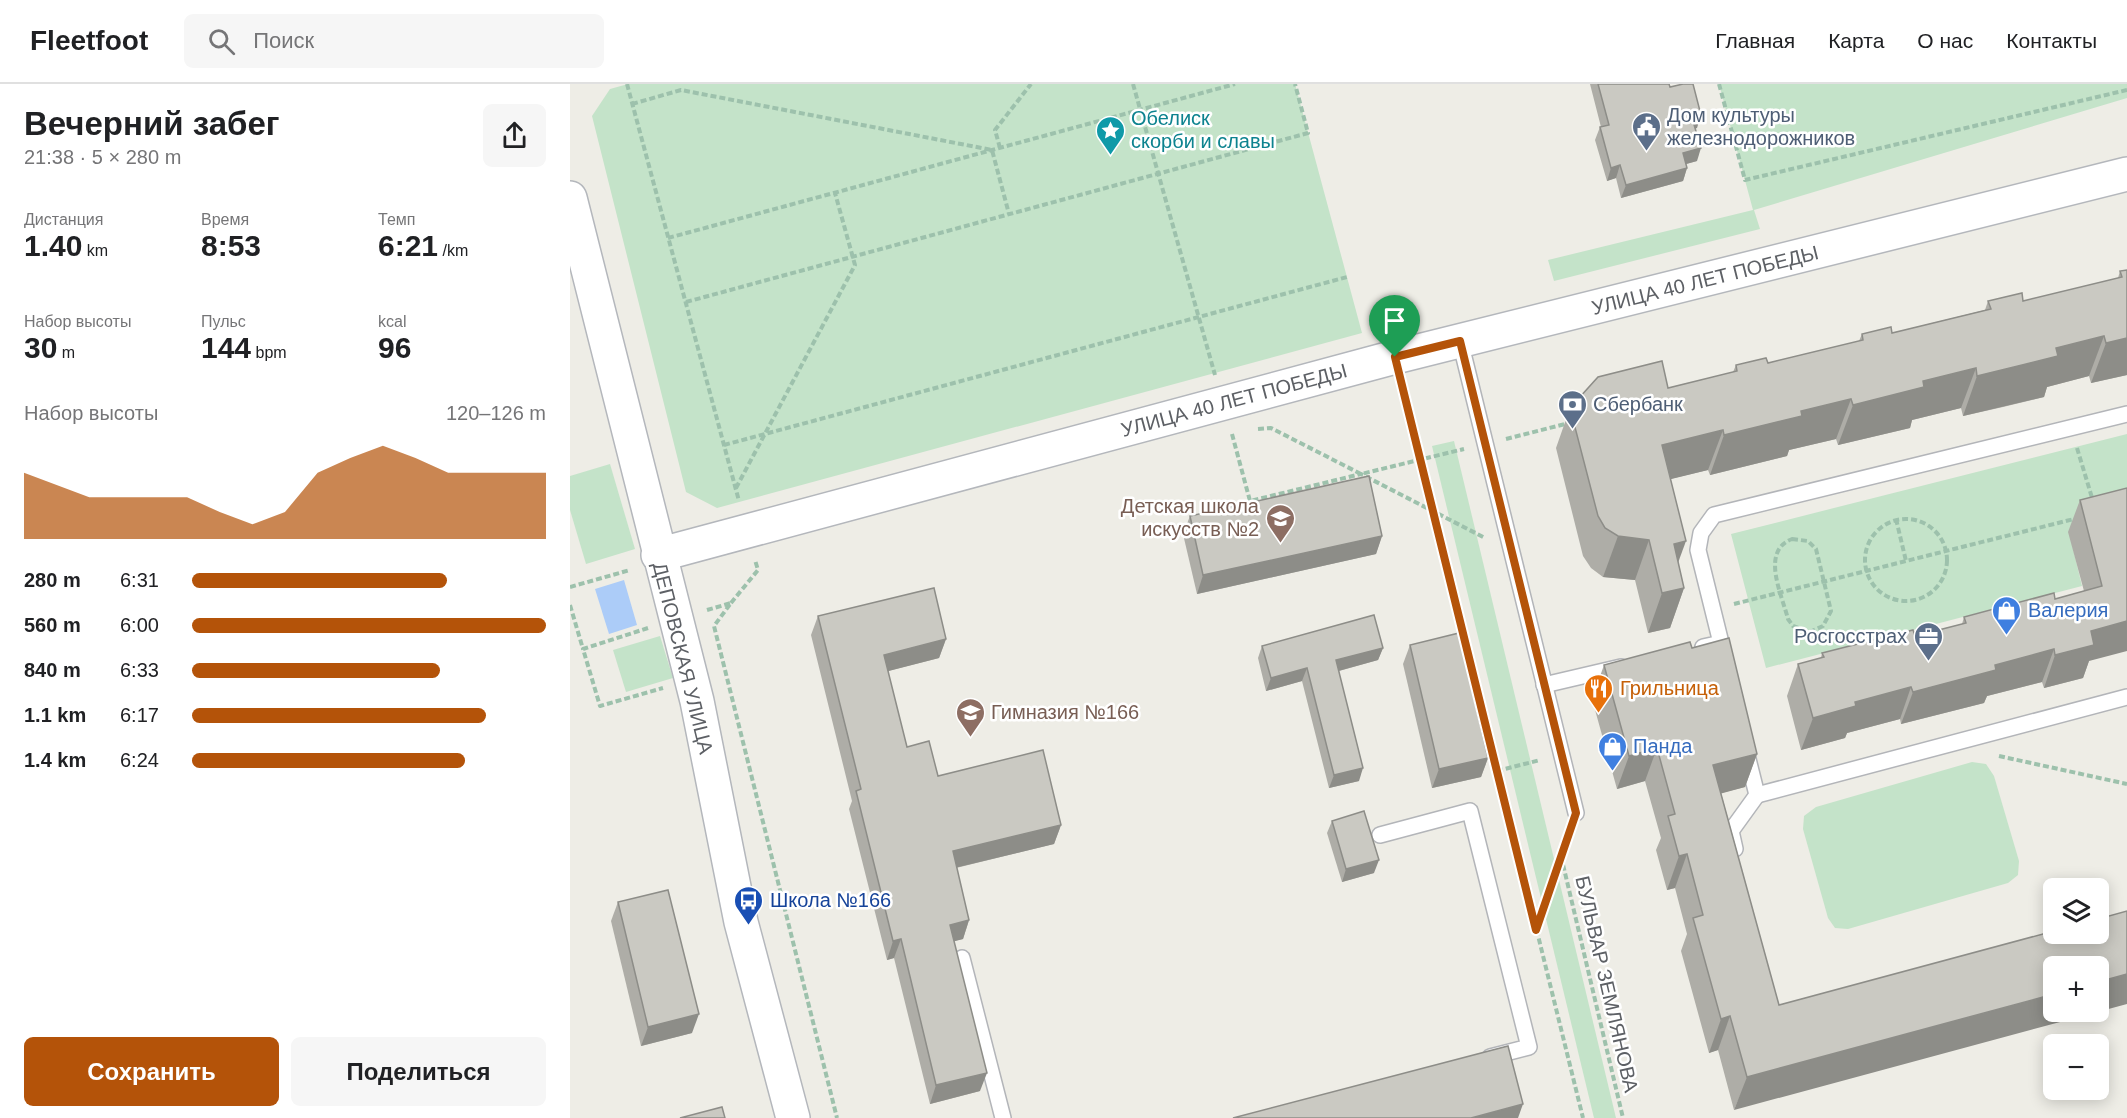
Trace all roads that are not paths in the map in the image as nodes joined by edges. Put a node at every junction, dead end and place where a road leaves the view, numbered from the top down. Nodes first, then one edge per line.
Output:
1 (2127, 174) edge
2 (570, 198) edge
3 (1460, 341) junction
4 (2127, 414) edge
5 (648, 562) junction
6 (1688, 651) edge
7 (1633, 664) edge
8 (1545, 685) junction
9 (2127, 697) edge
10 (1743, 736) edge
11 (1757, 795) junction
12 (1576, 813) road end
13 (1380, 835) dead end
14 (1739, 865) edge
15 (962, 958) dead end
16 (1472, 1062) edge
17 (792, 1118) edge
18 (1003, 1118) edge

1 - 3 street, УЛИЦА 40 ЛЕТ ПОБЕДЫ
2 - 5 street, ДЕПОВСКАЯ УЛИЦА
3 - 5 street, УЛИЦА 40 ЛЕТ ПОБЕДЫ
3 - 8 lane
4 - 6 lane
5 - 17 street, ДЕПОВСКАЯ УЛИЦА
7 - 8 lane
8 - 12 lane
9 - 11 lane
10 - 11 lane
11 - 14 lane
13 - 16 lane
15 - 18 lane

